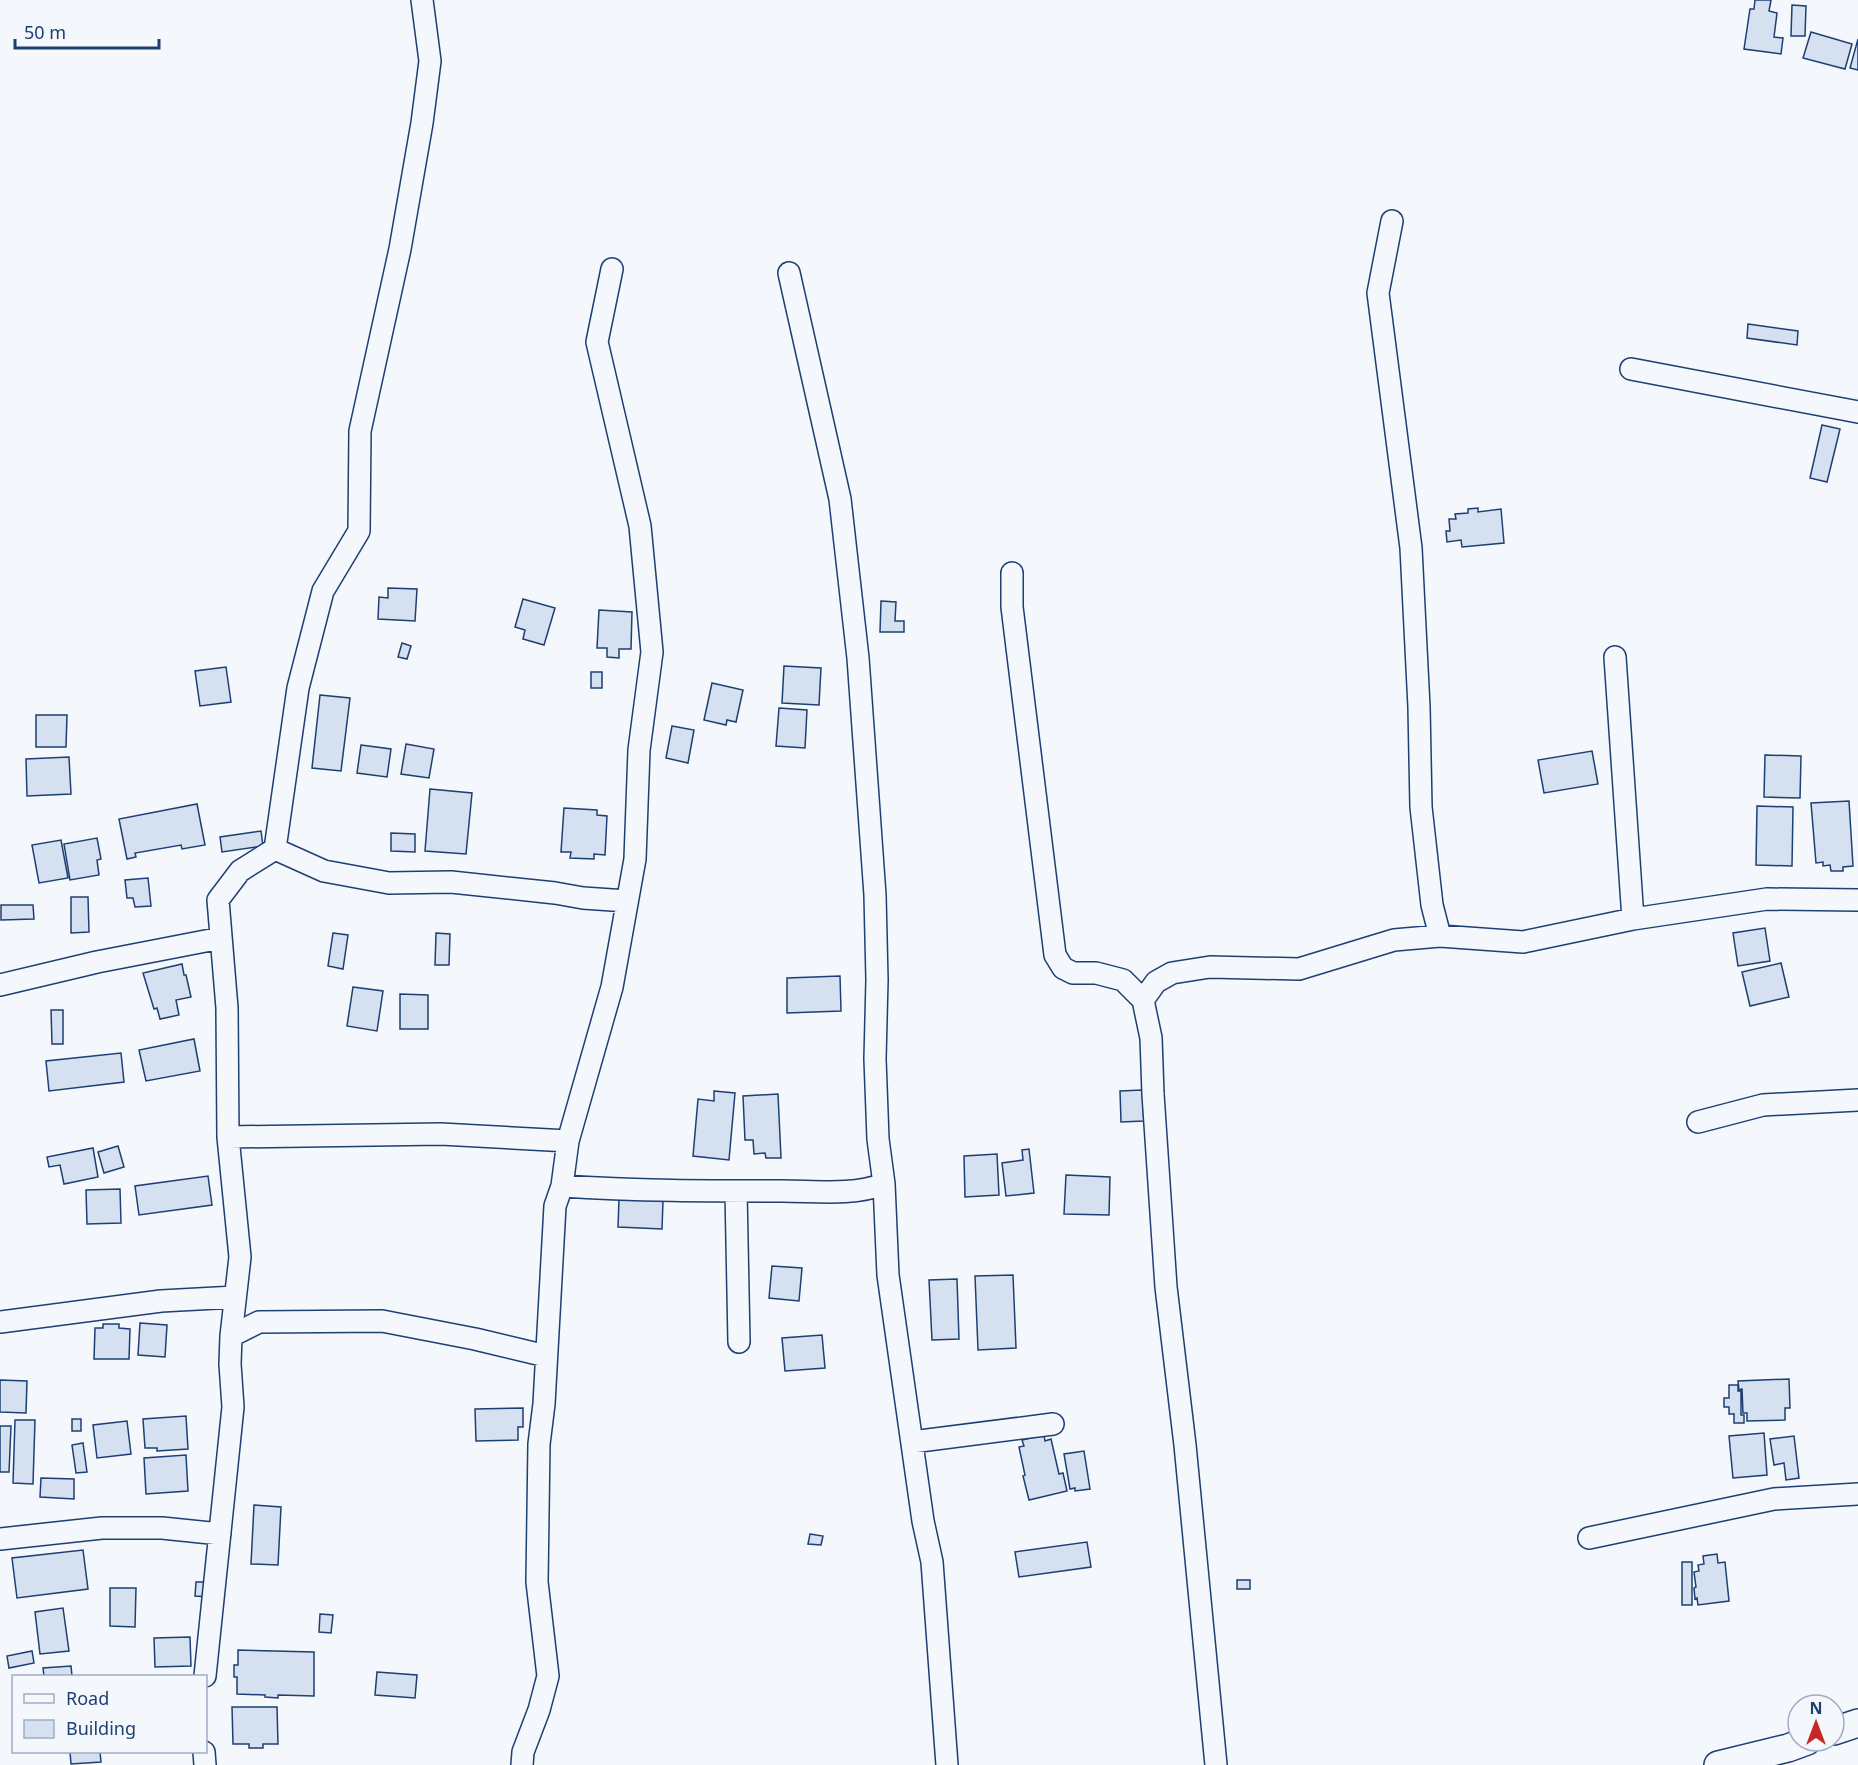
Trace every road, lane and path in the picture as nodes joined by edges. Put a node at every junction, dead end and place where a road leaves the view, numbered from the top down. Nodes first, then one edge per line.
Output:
1 (422, 0) edge
2 (1392, 220) dead end
3 (612, 270) dead end
4 (789, 273) dead end
5 (1631, 369) dead end
6 (1858, 411) edge
7 (1012, 573) dead end
8 (1615, 657) dead end
9 (275, 849) junction
10 (1858, 900) edge
11 (627, 901) junction
12 (1633, 919) junction
13 (1440, 936) junction
14 (221, 938) junction
15 (0, 985) edge
16 (1143, 1000) junction
17 (1858, 1100) edge
18 (1698, 1122) dead end
19 (228, 1137) junction
20 (568, 1141) junction
21 (884, 1184) junction
22 (562, 1186) junction
23 (736, 1191) junction
24 (235, 1297) junction
25 (0, 1322) edge
26 (231, 1336) junction
27 (739, 1342) dead end
28 (546, 1356) junction
29 (1053, 1424) dead end
30 (912, 1442) junction
31 (1858, 1494) edge
32 (220, 1534) junction
33 (1589, 1538) dead end
34 (0, 1539) edge
35 (205, 1675) edge
36 (1786, 1748) edge
37 (522, 1765) edge
38 (947, 1765) edge
39 (1216, 1765) edge
40 (1718, 1765) edge

1 - 9 street
2 - 13 street
3 - 11 street
4 - 21 street
5 - 6 street
7 - 16 street
8 - 12 street
9 - 11 street
9 - 14 street
10 - 12 street
11 - 20 street
12 - 13 street
13 - 16 street
14 - 15 street
14 - 19 street
16 - 39 street
17 - 18 street
19 - 20 street
19 - 24 street
20 - 22 street
21 - 23 street
21 - 30 street
22 - 23 street
22 - 28 street
23 - 27 street
24 - 25 street
24 - 26 street
26 - 28 street
26 - 32 street
28 - 37 street
29 - 30 street
30 - 38 street
31 - 33 street
32 - 34 street
32 - 35 street
36 - 40 main road

